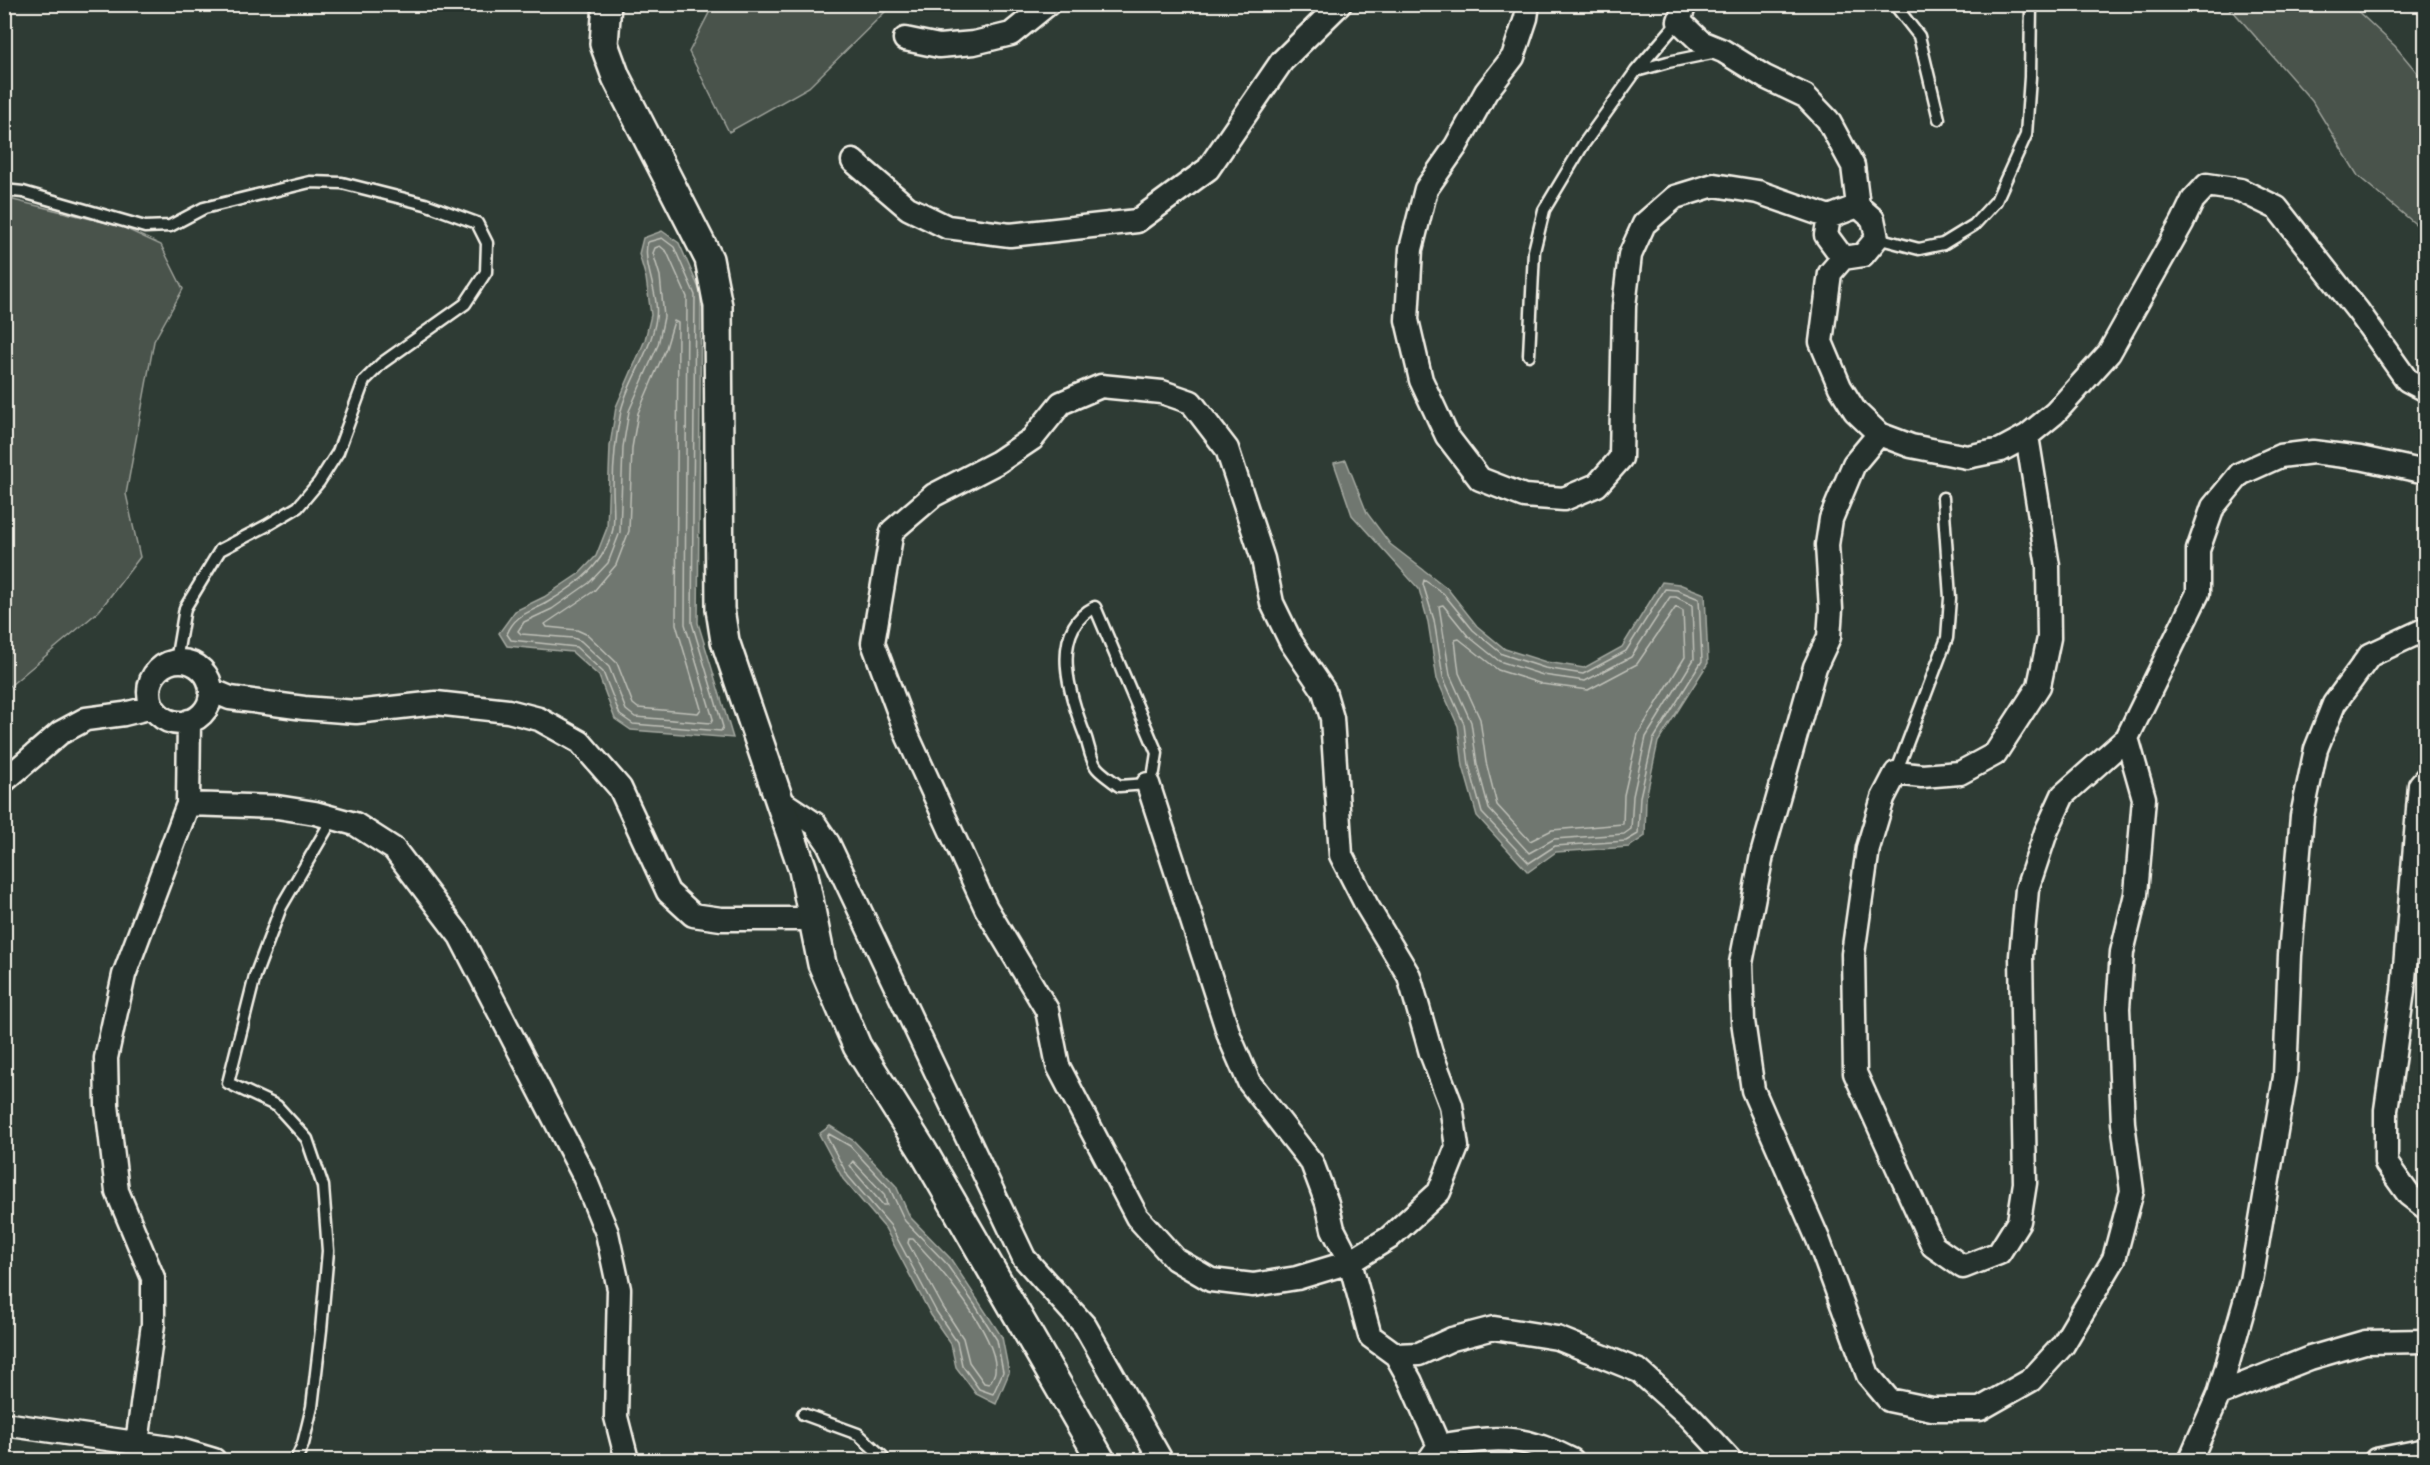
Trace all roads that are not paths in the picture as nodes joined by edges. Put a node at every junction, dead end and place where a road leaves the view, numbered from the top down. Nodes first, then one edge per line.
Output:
1 (607, 4) edge
2 (1048, 4) edge
3 (1340, 4) edge
4 (1528, 4) edge
5 (1894, 4) edge
6 (2031, 4) edge
7 (1682, 13) edge
8 (905, 39) dead end
9 (1723, 51) junction
10 (1636, 71) junction
11 (1939, 119) dead end
12 (853, 161) dead end
13 (4, 190) edge
14 (1858, 206) junction
15 (1829, 217) junction
16 (1877, 238) junction
17 (1843, 258) junction
18 (1528, 355) dead end
19 (2426, 390) edge
20 (1879, 434) junction
21 (2027, 435) junction
22 (2426, 472) edge
23 (1943, 498) dead end
24 (2426, 629) edge
25 (176, 661) junction
26 (211, 690) junction
27 (153, 707) junction
28 (189, 721) junction
29 (2127, 738) junction
30 (1896, 773) junction
31 (2426, 778) edge
32 (4, 781) edge
33 (1148, 784) junction
34 (779, 800) junction
35 (188, 804) junction
36 (334, 818) junction
37 (813, 919) junction
38 (2426, 1208) edge
39 (1350, 1262) junction
40 (2426, 1341) edge
41 (1396, 1355) junction
42 (2219, 1394) junction
43 (803, 1414) dead end
44 (4, 1425) edge
45 (136, 1443) junction
46 (2426, 1449) edge
47 (1434, 1453) edge
48 (214, 1461) edge
49 (296, 1461) edge
50 (627, 1461) edge
51 (884, 1461) edge
52 (1101, 1461) edge
53 (1161, 1461) edge
54 (1572, 1461) edge
55 (1730, 1461) edge
56 (2190, 1461) edge
57 (2376, 1461) edge

1 - 34 street
2 - 8 street
3 - 12 street
4 - 15 street
5 - 11 lane
6 - 16 lane
7 - 9 street
7 - 10 lane
9 - 10 lane
9 - 14 street
10 - 18 lane
13 - 25 lane
14 - 15 street
14 - 16 street
15 - 17 street
16 - 17 street
17 - 20 street
19 - 21 street
20 - 21 street
20 - 29 street
21 - 30 street
22 - 29 street
23 - 30 lane
24 - 42 street
25 - 26 street
25 - 27 street
26 - 28 street
26 - 37 street
27 - 28 street
27 - 32 street
28 - 35 street
29 - 30 street
31 - 38 street
33 - 33 lane
33 - 39 street
34 - 37 street
34 - 53 street
35 - 36 street
35 - 45 street
36 - 49 lane
36 - 50 street
37 - 52 street
39 - 39 street
39 - 41 street
40 - 42 street
41 - 47 street
41 - 55 street
42 - 56 street
43 - 51 lane
44 - 45 street
45 - 48 street
46 - 57 street
47 - 54 street

